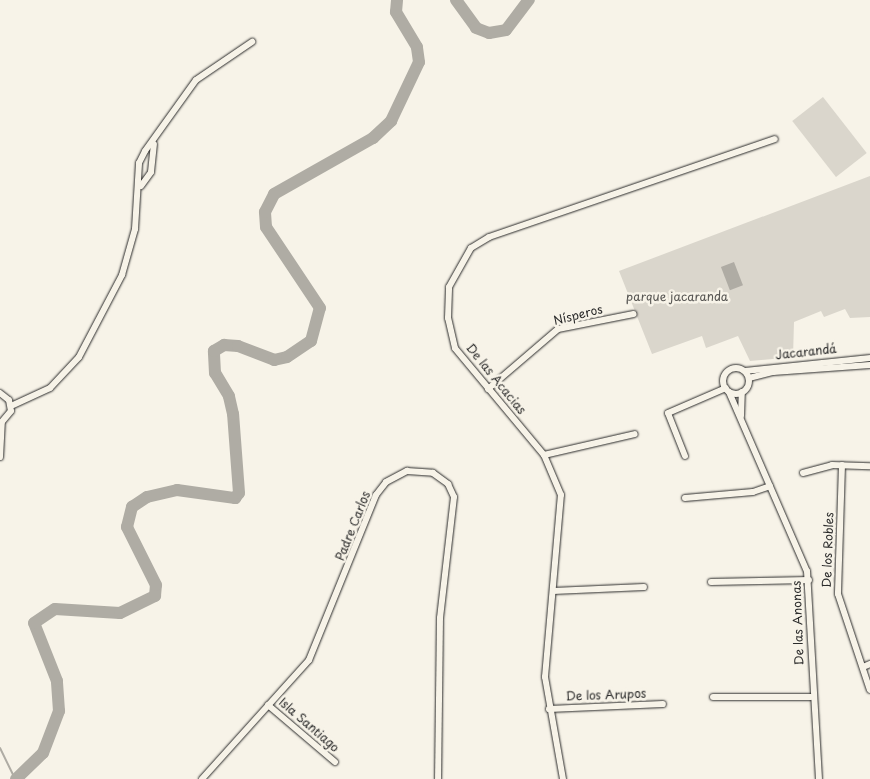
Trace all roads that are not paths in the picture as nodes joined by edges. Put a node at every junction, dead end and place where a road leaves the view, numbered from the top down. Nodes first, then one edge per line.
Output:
1 (252, 42) dead end
2 (774, 139) dead end
3 (154, 144) junction
4 (141, 186) junction
5 (634, 314) dead end
6 (870, 358) edge
7 (870, 365) edge
8 (745, 371) junction
9 (749, 378) junction
10 (488, 389) junction
11 (728, 390) junction
12 (742, 392) junction
13 (0, 393) edge
14 (11, 406) junction
15 (741, 420) junction
16 (1, 423) edge
17 (635, 434) dead end
18 (544, 455) junction
19 (685, 456) dead end
20 (0, 458) edge
21 (842, 465) junction
22 (870, 466) edge
23 (804, 473) dead end
24 (770, 486) junction
25 (685, 498) dead end
26 (808, 580) junction
27 (711, 582) dead end
28 (644, 587) dead end
29 (553, 590) junction
30 (870, 664) edge
31 (863, 667) junction
32 (870, 690) edge
33 (713, 697) dead end
34 (811, 697) junction
35 (663, 704) dead end
36 (268, 705) junction
37 (549, 708) junction
38 (335, 762) dead end
39 (202, 779) edge
40 (438, 779) edge
41 (563, 779) edge
42 (819, 779) edge

1 - 3 street
2 - 10 street, De las Acacias
3 - 4 street
3 - 4 street
4 - 14 street
5 - 10 street, Nísperos
6 - 8 street, Jacarandá
7 - 9 street, Jacarandá
8 - 9 street
8 - 11 street
9 - 12 street
10 - 18 street, De las Acacias
11 - 12 street
11 - 15 street, De las Anonas
11 - 19 street
12 - 15 street
13 - 14 street
14 - 16 street
15 - 24 street, De las Anonas
16 - 20 street
17 - 18 street
18 - 29 street, De las Acacias
21 - 22 street
21 - 23 street
21 - 31 street, De los Robles
24 - 25 street
24 - 26 street, De las Anonas
26 - 27 street
26 - 34 street, De las Anonas
28 - 29 street
29 - 37 street, De las Acacias
30 - 31 street
31 - 32 street, De los Robles
33 - 34 street
34 - 42 street, De las Anonas
35 - 37 street, De los Arupos
36 - 38 street, Isla Santiago
36 - 39 street, Padre Carlos
36 - 40 street, Padre Carlos
37 - 41 street, De las Acacias

